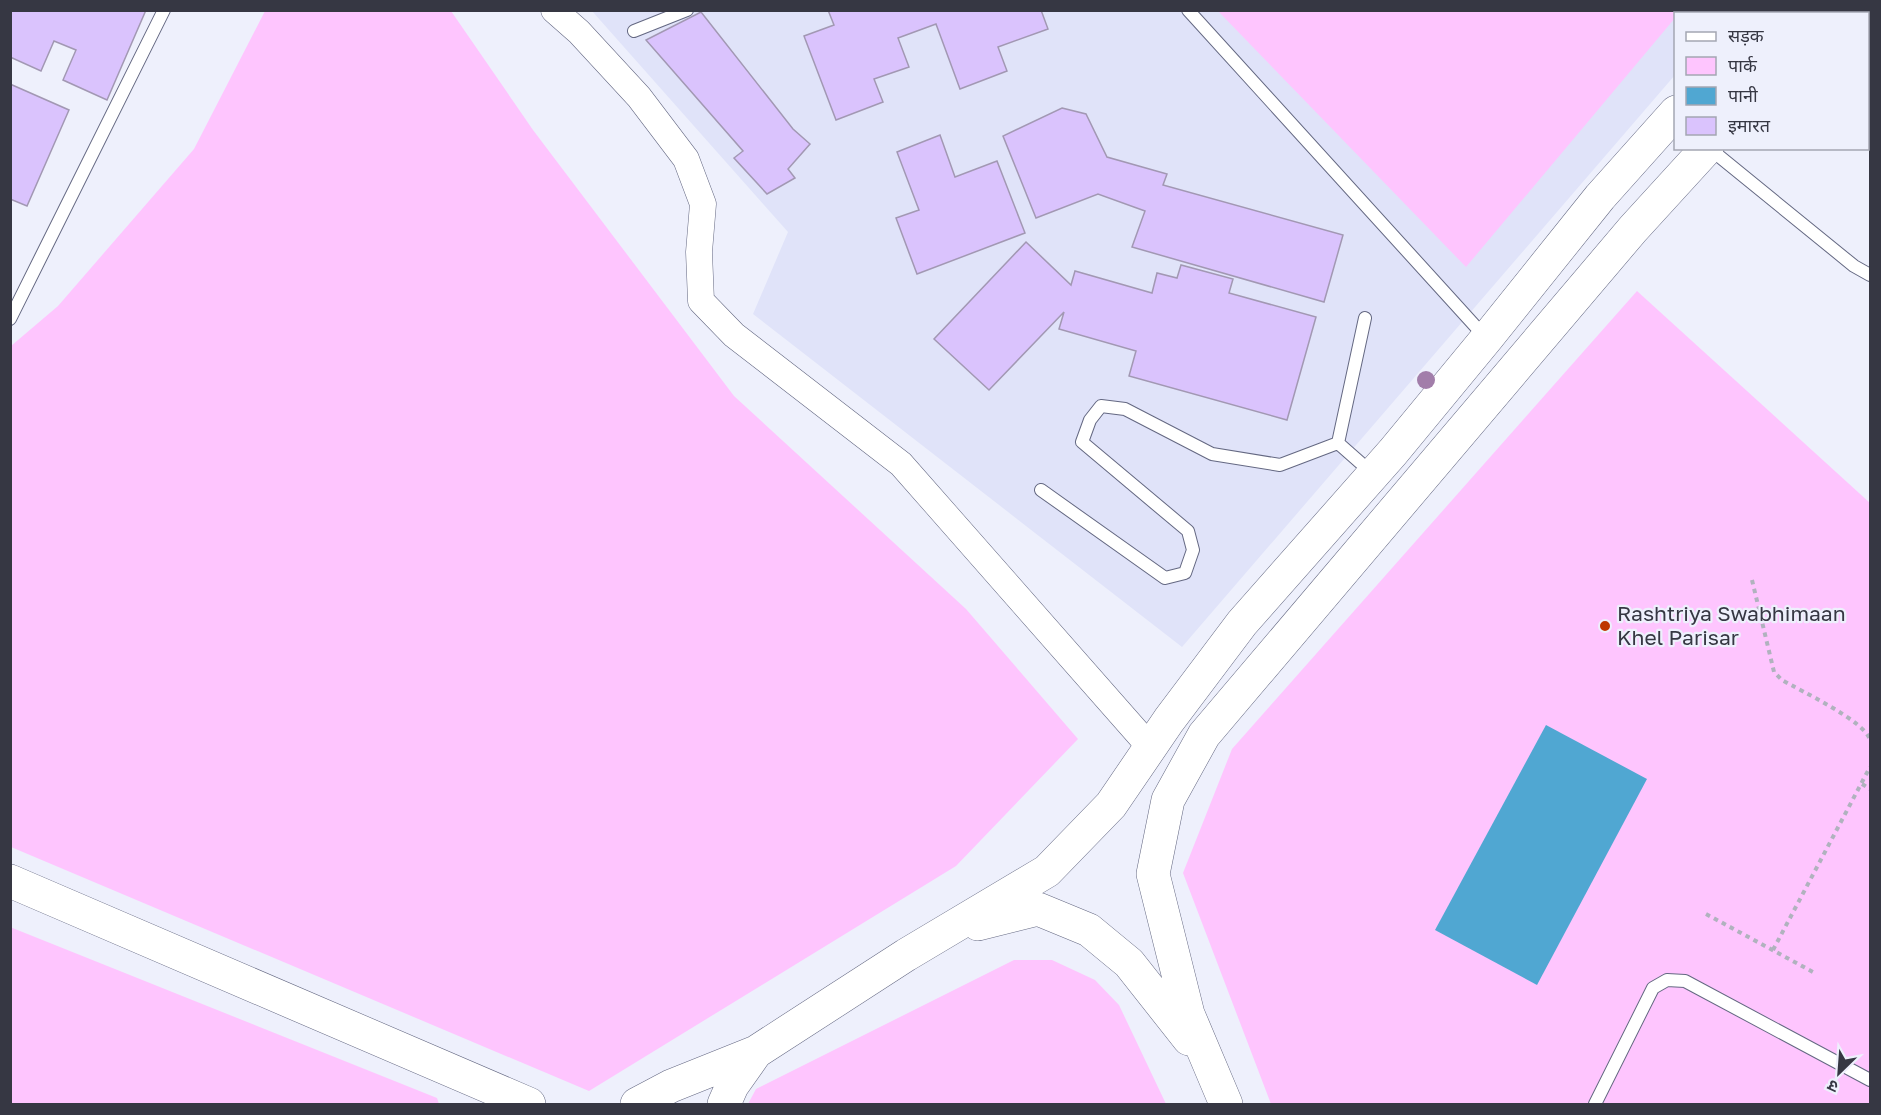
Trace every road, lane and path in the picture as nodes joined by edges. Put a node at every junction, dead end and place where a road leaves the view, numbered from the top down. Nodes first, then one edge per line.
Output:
1 (164, 10) edge
2 (554, 10) edge
3 (687, 10) edge
4 (1188, 10) edge
5 (634, 31) dead end
6 (1674, 116) edge
7 (1706, 150) edge
8 (1710, 150) edge
9 (1870, 275) edge
10 (1365, 318) dead end
11 (10, 319) edge
12 (1487, 338) junction
13 (1338, 443) junction
14 (1383, 463) junction
15 (1424, 476) junction
16 (1041, 490) dead end
17 (1752, 580) dead end
18 (1870, 740) edge
19 (1150, 747) junction
20 (1870, 767) edge
21 (1862, 784) junction
22 (1870, 789) edge
23 (10, 881) edge
24 (1706, 914) dead end
25 (941, 933) junction
26 (1773, 950) junction
27 (1813, 972) dead end
28 (756, 1052) junction
29 (1210, 1065) junction
30 (1870, 1080) edge
31 (529, 1104) edge
32 (637, 1104) edge
33 (724, 1104) edge
34 (1226, 1104) edge
35 (1595, 1104) edge

1 - 11 lane
2 - 19 street
3 - 5 lane
4 - 12 lane
6 - 12 street
7 - 15 street
8 - 9 lane
10 - 13 lane
12 - 14 street
13 - 14 lane
13 - 16 lane
14 - 15 street
14 - 19 street
15 - 29 street
17 - 18 path
19 - 25 street
20 - 21 path
21 - 22 path
21 - 26 path
23 - 31 street
24 - 26 path
25 - 28 street
25 - 29 street
26 - 27 path
28 - 32 street
28 - 33 street
29 - 34 street
30 - 35 lane

